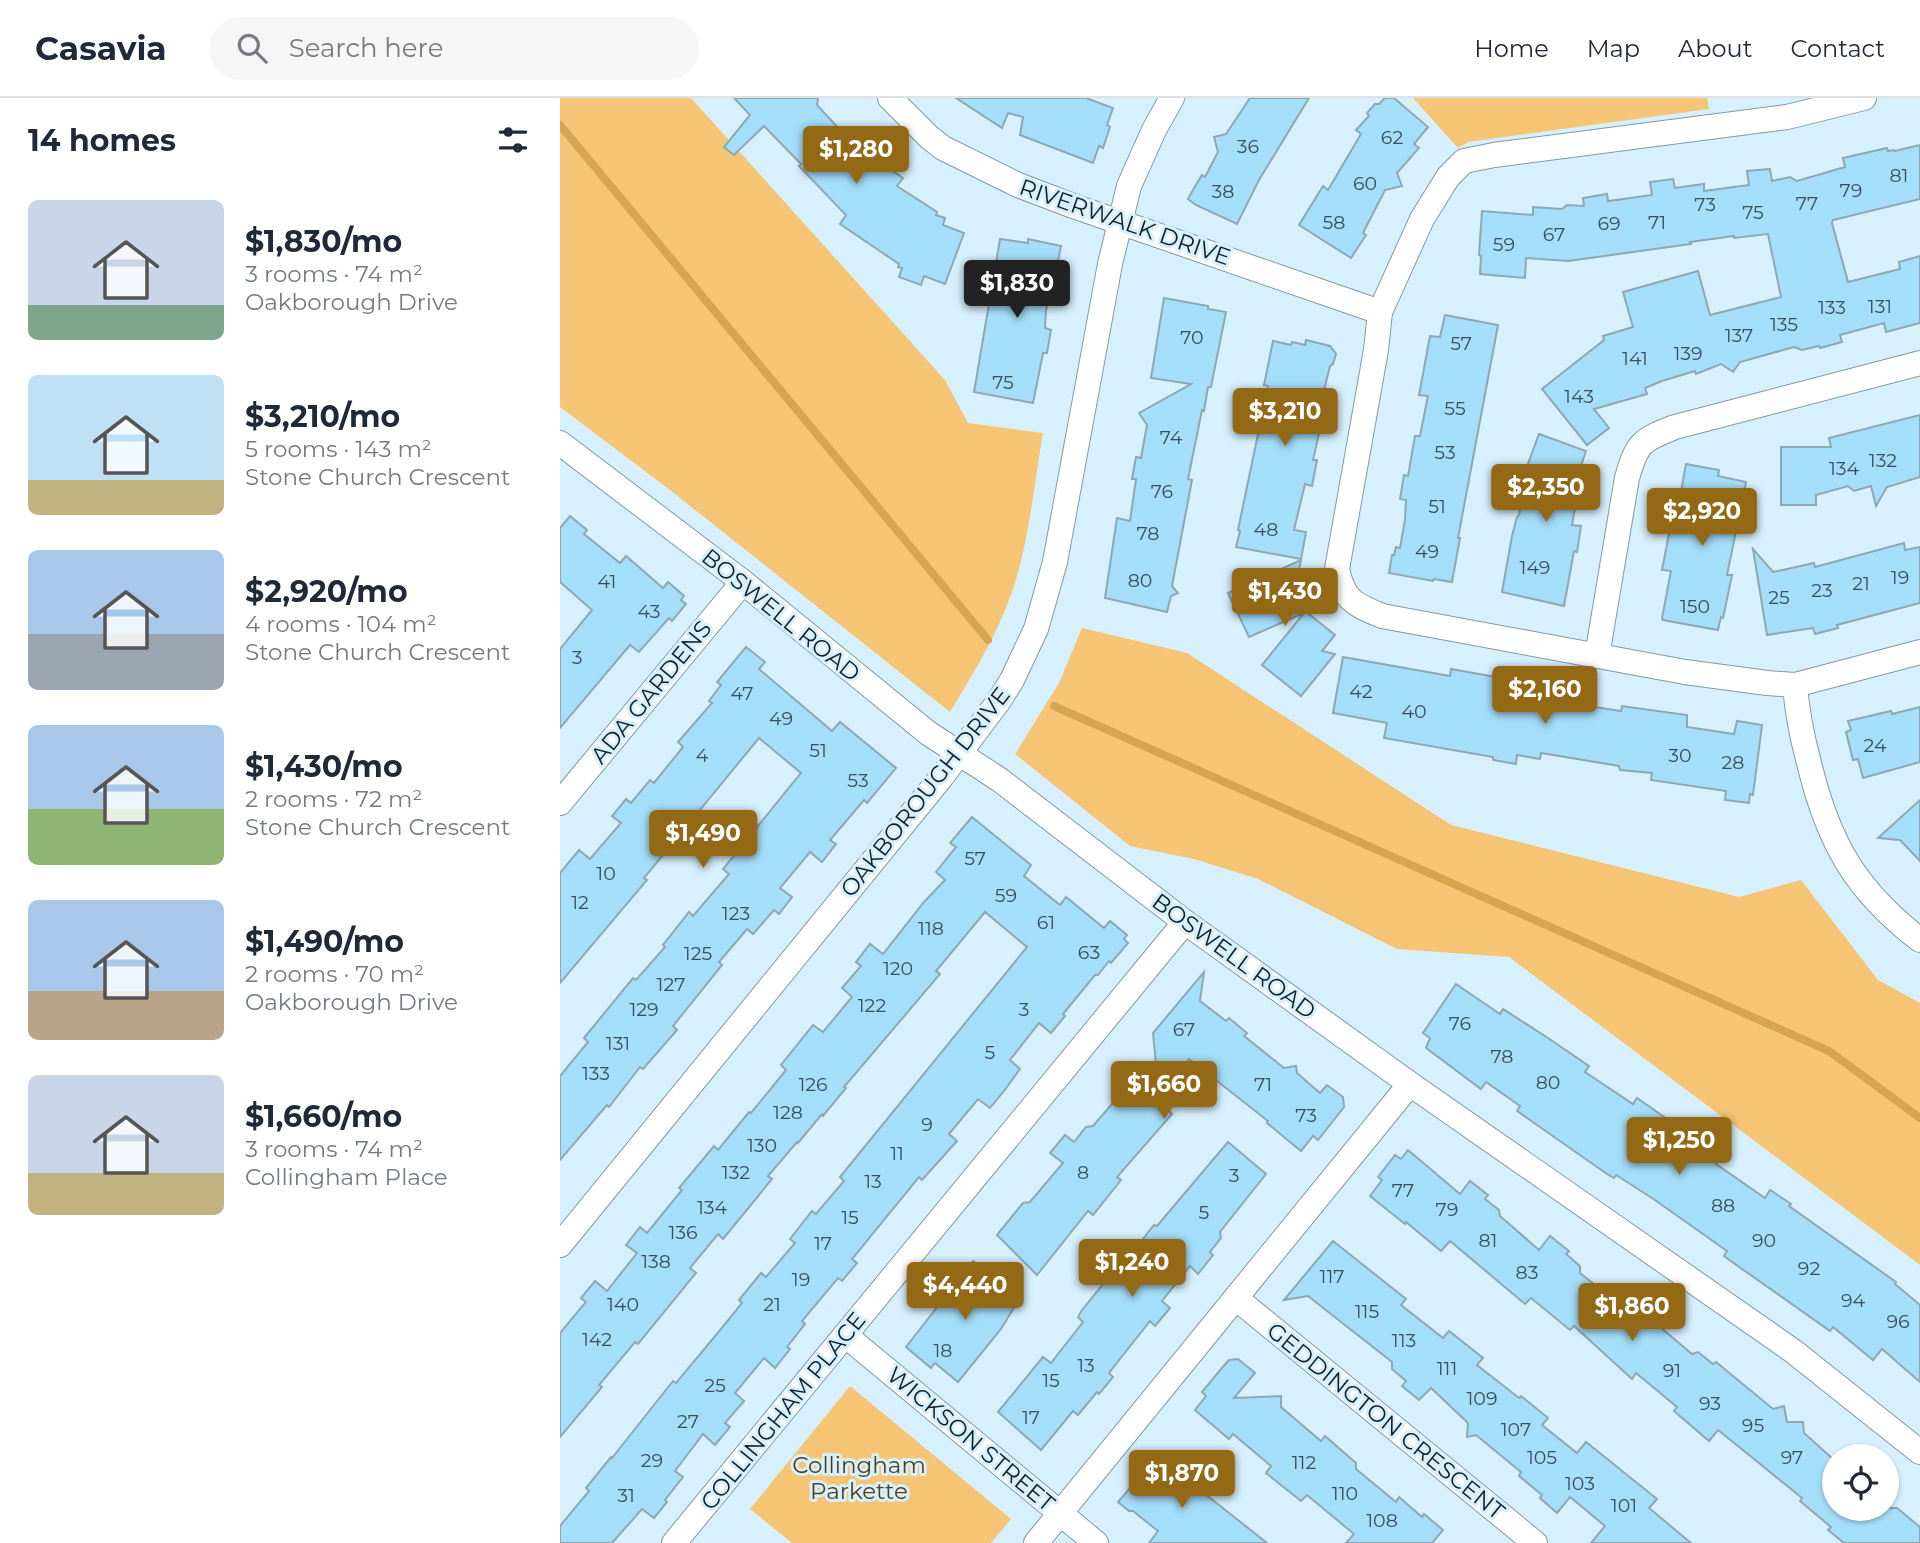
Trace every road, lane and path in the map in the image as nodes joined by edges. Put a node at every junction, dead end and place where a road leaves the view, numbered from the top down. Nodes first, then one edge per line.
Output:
1 (890, 98) edge
2 (1172, 98) edge
3 (1864, 98) edge
4 (1120, 222) junction
5 (1380, 312) junction
6 (1920, 363) edge
7 (560, 443) edge
8 (743, 582) junction
9 (1920, 652) edge
10 (1597, 656) junction
11 (1795, 685) junction
12 (960, 753) junction
13 (560, 803) edge
14 (1185, 922) junction
15 (1920, 940) edge
16 (1410, 1084) junction
17 (560, 1245) edge
18 (1237, 1299) junction
19 (845, 1335) junction
20 (1920, 1452) edge
21 (1060, 1513) junction
22 (674, 1543) edge
23 (1036, 1543) edge
24 (1096, 1543) edge
25 (1535, 1543) edge

1 - 4 street, RIVERWALK DRIVE
2 - 4 street, OAKBOROUGH DRIVE
3 - 5 street
4 - 5 street, RIVERWALK DRIVE
4 - 12 street, OAKBOROUGH DRIVE
5 - 10 street
6 - 10 street
7 - 8 street, BOSWELL ROAD
8 - 12 street, BOSWELL ROAD
8 - 13 street, ADA GARDENS
9 - 11 street
10 - 11 street
11 - 15 street
12 - 14 street, BOSWELL ROAD
12 - 17 street, OAKBOROUGH DRIVE
14 - 16 street, BOSWELL ROAD
14 - 19 street, COLLINGHAM PLACE
16 - 18 street
16 - 20 street, BOSWELL ROAD
18 - 21 street
18 - 25 street, GEDDINGTON CRESCENT
19 - 21 street, WICKSON STREET
19 - 22 street, COLLINGHAM PLACE
21 - 23 street
21 - 24 street, WICKSON STREET

